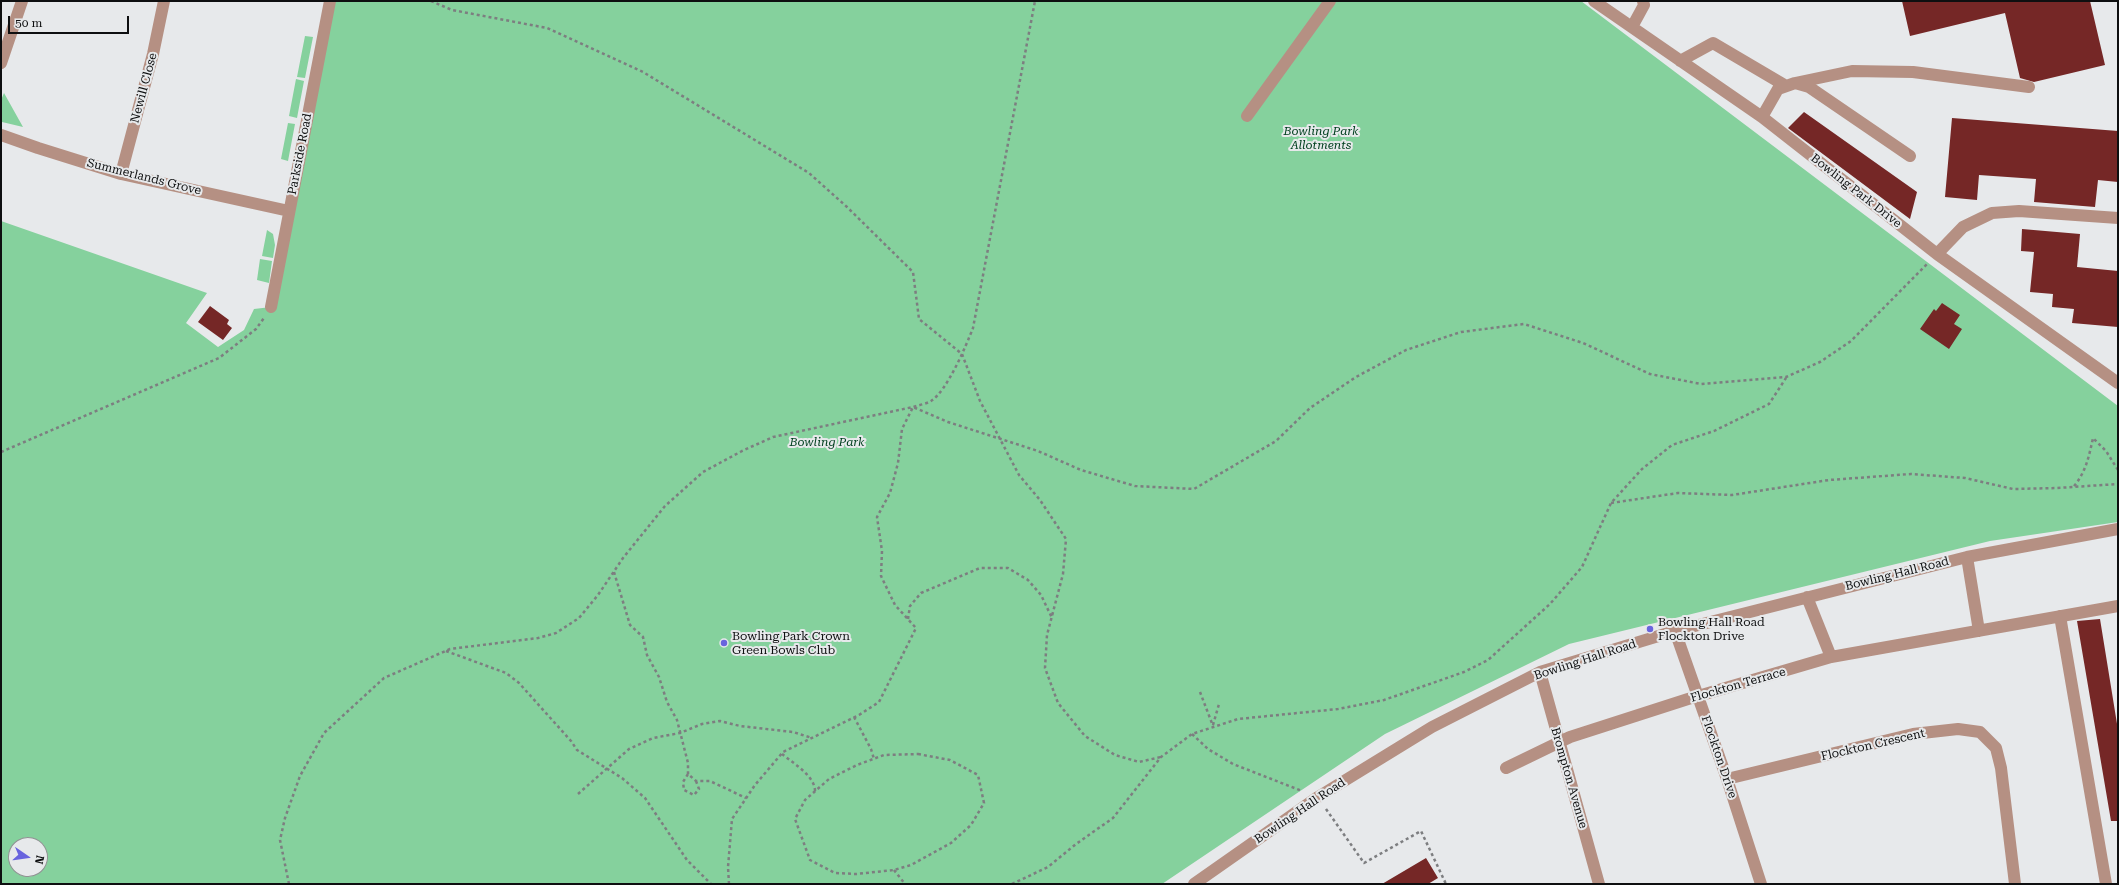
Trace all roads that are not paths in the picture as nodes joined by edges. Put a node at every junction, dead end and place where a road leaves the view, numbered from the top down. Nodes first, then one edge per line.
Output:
1 (22, 1) edge
2 (164, 1) edge
3 (330, 1) edge
4 (1330, 1) edge
5 (1594, 1) edge
6 (1643, 1) edge
7 (1632, 27) junction
8 (1680, 61) junction
9 (1, 63) edge
10 (1790, 85) junction
11 (2029, 88) dead end
12 (1247, 116) dead end
13 (1762, 117) junction
14 (1, 135) edge
15 (1910, 156) dead end
16 (121, 174) junction
17 (289, 210) junction
18 (2118, 218) edge
19 (1937, 254) junction
20 (271, 307) road end
21 (2118, 383) edge
22 (2118, 529) edge
23 (1967, 556) junction
24 (1807, 596) junction
25 (2118, 606) edge
26 (2060, 616) junction
27 (1675, 630) junction
28 (1979, 631) junction
29 (1831, 657) junction
30 (1540, 672) junction
31 (1699, 696) junction
32 (1559, 742) junction
33 (1506, 768) dead end
34 (1727, 779) junction
35 (1194, 884) edge
36 (1600, 884) edge
37 (1761, 884) edge
38 (2015, 884) edge
39 (2106, 884) edge

1 - 9 street
2 - 16 street, Newill Close
3 - 17 street, Parkside Road
4 - 12 street
5 - 7 street, Bowling Park Drive
6 - 7 street
7 - 8 street, Bowling Park Drive
8 - 10 street
8 - 13 street, Bowling Park Drive
10 - 11 street
10 - 13 street
10 - 15 street
13 - 19 street, Bowling Park Drive
14 - 16 street, Summerlands Grove
16 - 17 street, Summerlands Grove
17 - 20 street, Parkside Road
18 - 19 street
19 - 21 street, Bowling Park Drive
22 - 23 street, Bowling Hall Road
23 - 24 street, Bowling Hall Road
23 - 28 street
24 - 27 street, Bowling Hall Road
24 - 29 street
25 - 26 street, Flockton Terrace
26 - 28 street, Flockton Terrace
26 - 39 street
27 - 30 street, Bowling Hall Road
27 - 31 street, Flockton Drive
28 - 29 street, Flockton Terrace
29 - 31 street, Flockton Terrace
30 - 32 street, Brompton Avenue
30 - 35 street, Bowling Hall Road
31 - 32 street, Flockton Terrace
31 - 34 street, Flockton Drive
32 - 33 street, Flockton Terrace
32 - 36 street, Brompton Avenue
34 - 37 street, Flockton Drive
34 - 38 street, Flockton Crescent

